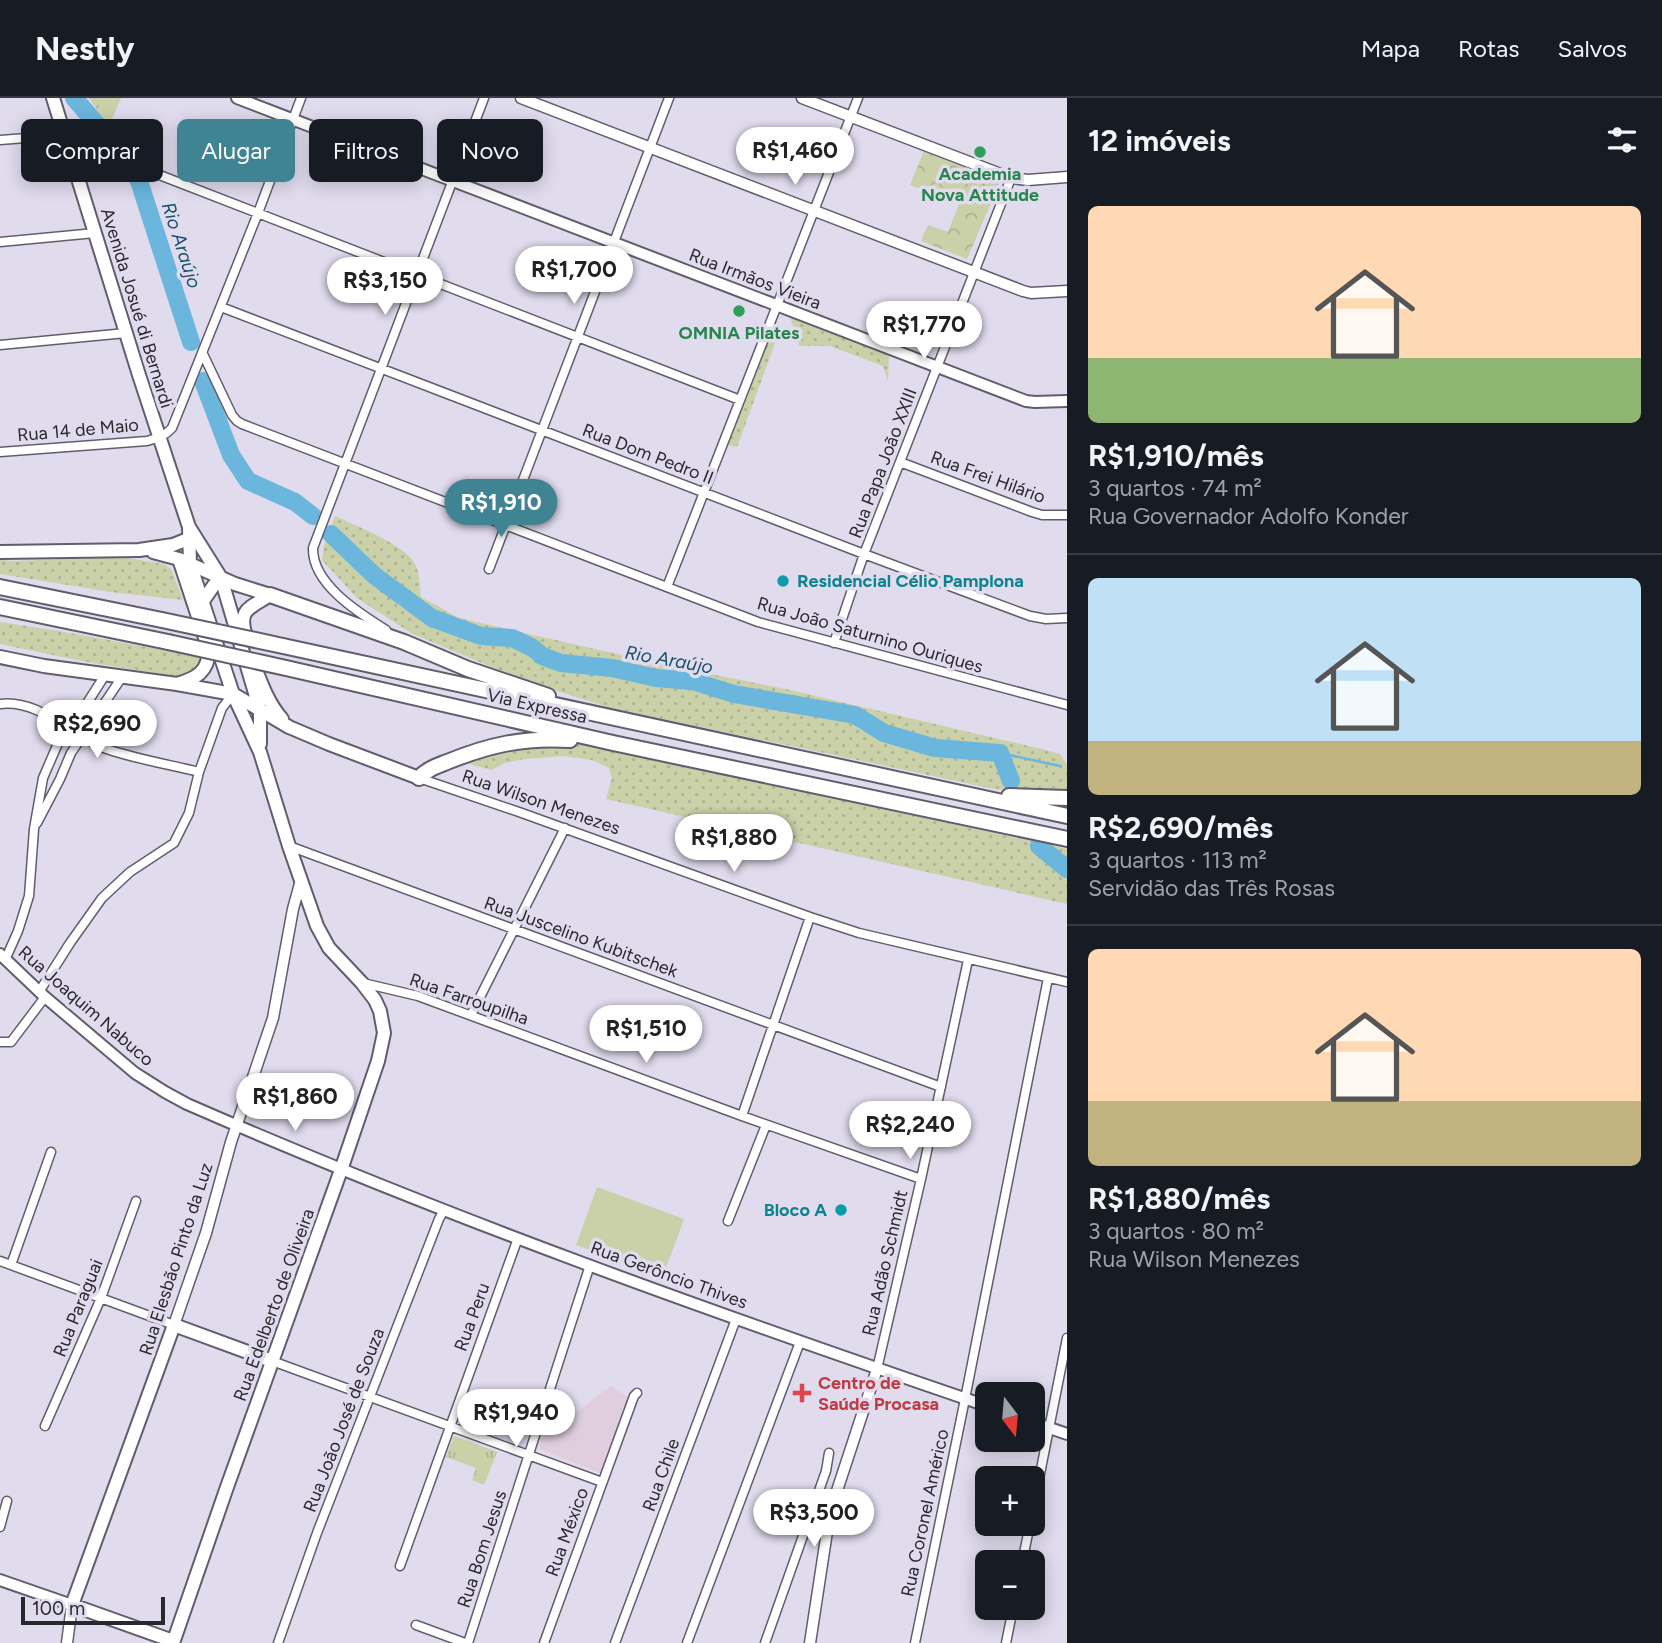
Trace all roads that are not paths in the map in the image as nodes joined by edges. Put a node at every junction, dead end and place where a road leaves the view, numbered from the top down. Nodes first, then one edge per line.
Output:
1 (237, 98) edge
2 (301, 98) edge
3 (484, 98) edge
4 (522, 98) edge
5 (668, 98) edge
6 (802, 98) edge
7 (858, 98) edge
8 (54, 99) edge
9 (850, 117) junction
10 (60, 119) edge
11 (293, 119) joint
12 (476, 119) edge
13 (295, 120) edge
14 (21, 138) edge
15 (0, 140) edge
16 (650, 147) junction
17 (437, 175) edge
18 (163, 176) edge
19 (1067, 177) edge
20 (1011, 178) junction
21 (79, 182) edge
22 (270, 182) edge
23 (452, 182) edge
24 (455, 182) edge
25 (814, 211) junction
26 (258, 213) junction
27 (95, 233) junction
28 (0, 242) edge
29 (613, 243) junction
30 (974, 272) junction
31 (416, 275) junction
32 (1067, 291) edge
33 (777, 306) junction
34 (221, 307) junction
35 (126, 333) junction
36 (578, 337) junction
37 (0, 345) edge
38 (203, 354) junction
39 (380, 368) junction
40 (937, 368) junction
41 (740, 400) junction
42 (1067, 401) edge
43 (542, 430) junction
44 (159, 438) junction
45 (0, 452) edge
46 (900, 462) junction
47 (344, 463) junction
48 (704, 493) junction
49 (1067, 515) edge
50 (506, 525) junction
51 (189, 533) junction
52 (139, 550) junction
53 (0, 552) edge
54 (864, 554) junction
55 (185, 561) junction
56 (489, 569) dead end
57 (221, 578) junction
58 (0, 587) edge
59 (667, 587) junction
60 (270, 595) junction
61 (203, 601) junction
62 (0, 607) edge
63 (1067, 618) edge
64 (404, 642) junction
65 (834, 643) junction
66 (0, 657) edge
67 (105, 676) junction
68 (122, 677) junction
69 (252, 681) junction
70 (177, 684) junction
71 (233, 694) junction
72 (3, 704) edge
73 (1067, 705) edge
74 (260, 710) junction
75 (589, 712) junction
76 (260, 726) junction
77 (289, 727) junction
78 (71, 730) junction
79 (82, 738) junction
80 (613, 743) junction
81 (260, 751) junction
82 (200, 772) junction
83 (419, 778) junction
84 (969, 794) junction
85 (1067, 798) edge
86 (1067, 816) edge
87 (565, 828) junction
88 (34, 829) junction
89 (1067, 839) edge
90 (289, 846) junction
91 (301, 880) junction
92 (810, 917) junction
93 (515, 929) junction
94 (3, 956) edge
95 (968, 960) junction
96 (1048, 978) junction
97 (1067, 982) edge
98 (362, 983) junction
99 (42, 994) junction
100 (471, 1015) junction
101 (773, 1024) junction
102 (0, 1042) edge
103 (942, 1087) junction
104 (741, 1116) junction
105 (766, 1125) junction
106 (237, 1126) junction
107 (51, 1152) dead end
108 (341, 1170) junction
109 (921, 1179) junction
110 (136, 1201) dead end
111 (444, 1210) junction
112 (728, 1220) dead end
113 (518, 1238) junction
114 (0, 1261) edge
115 (11, 1265) junction
116 (590, 1265) junction
117 (101, 1298) junction
118 (736, 1319) junction
119 (174, 1325) junction
120 (1067, 1338) edge
121 (800, 1342) junction
122 (272, 1361) junction
123 (877, 1369) junction
124 (637, 1393) dead end
125 (370, 1397) junction
126 (965, 1399) junction
127 (975, 1402) edge
128 (45, 1426) dead end
129 (450, 1426) junction
130 (1045, 1426) edge
131 (1050, 1428) junction
132 (1067, 1434) edge
133 (829, 1453) dead end
134 (529, 1455) junction
135 (1042, 1466) edge
136 (602, 1482) junction
137 (7, 1501) dead end
138 (813, 1508) junction
139 (830, 1512) junction
140 (0, 1527) edge
141 (400, 1566) dead end
142 (0, 1580) edge
143 (72, 1605) junction
144 (1011, 1620) edge
145 (416, 1625) dead end
146 (174, 1642) edge
147 (67, 1643) edge
148 (278, 1643) edge
149 (467, 1643) edge
150 (544, 1643) edge
151 (615, 1643) edge
152 (687, 1643) edge
153 (765, 1643) edge
154 (810, 1643) edge
155 (915, 1643) edge
156 (1006, 1643) edge

1 - 11 main road, Rua Irmãos Vieira
2 - 11 street
3 - 12 street
4 - 16 street
5 - 16 street
6 - 9 street
7 - 9 street
8 - 10 main road, Avenida Josué di Bernardi
9 - 20 street
9 - 25 street
13 - 17 main road, Rua Irmãos Vieira
14 - 15 street
16 - 25 street
16 - 29 street
18 - 26 street
19 - 20 street
20 - 30 street, Rua Papa João XXIII
21 - 27 main road, Avenida Josué di Bernardi
22 - 26 street
23 - 31 street
24 - 29 main road, Rua Irmãos Vieira
25 - 30 street
25 - 33 street
26 - 31 street
26 - 34 street
27 - 28 street
27 - 35 main road, Avenida Josué di Bernardi
29 - 33 main road, Rua Irmãos Vieira
29 - 36 street
30 - 32 street
30 - 40 street, Rua Papa João XXIII
31 - 36 street
31 - 39 street
33 - 40 main road, Rua Irmãos Vieira
33 - 41 street
34 - 38 street
34 - 39 street, Rua Dom Pedro II
35 - 37 street
35 - 44 main road, Avenida Josué di Bernardi
36 - 41 street
36 - 43 street
38 - 44 street
38 - 47 street, Rua João Saturnino Ouriques
39 - 43 street, Rua Dom Pedro II
39 - 47 street
40 - 42 main road, Rua Irmãos Vieira
40 - 46 street, Rua Papa João XXIII
41 - 48 street
43 - 48 street, Rua Dom Pedro II
43 - 50 street
44 - 45 street, Rua 14 de Maio
44 - 51 main road, Avenida Josué di Bernardi
46 - 49 street, Rua Frei Hilário
46 - 54 street, Rua Papa João XXIII
47 - 50 street, Rua João Saturnino Ouriques
47 - 64 street
48 - 54 street, Rua Dom Pedro II
48 - 59 street
50 - 56 street
50 - 59 street, Rua João Saturnino Ouriques
51 - 52 main road
51 - 55 main road, Avenida Josué di Bernardi
51 - 57 main road, Avenida Josué di Bernardi
52 - 53 main road
52 - 55 main road
54 - 63 street, Rua Dom Pedro II
54 - 65 street, Rua Papa João XXIII
55 - 57 main road
55 - 61 main road, Avenida Josué di Bernardi
55 - 70 main road
57 - 60 main road
57 - 61 main road
57 - 69 main road, Avenida Josué di Bernardi
58 - 75 highway, Via Expressa, bridge
59 - 65 street, Rua João Saturnino Ouriques
60 - 64 highway
60 - 77 main road
61 - 71 main road, Avenida Josué di Bernardi
62 - 80 highway, Via Expressa, bridge
64 - 75 highway
65 - 73 street, Rua João Saturnino Ouriques
66 - 67 main road
67 - 68 main road
67 - 78 street
68 - 70 main road
68 - 79 street
69 - 71 main road
69 - 74 main road, Avenida Josué di Bernardi
70 - 71 main road
71 - 74 main road, Rua Wilson Menezes
71 - 81 main road, Avenida Josué di Bernardi
71 - 82 street
72 - 78 street
74 - 76 main road, Avenida Josué di Bernardi
74 - 77 main road, Rua Wilson Menezes
75 - 84 highway, Via Expressa
76 - 77 main road, Rua Wilson Menezes
76 - 81 main road, Avenida Josué di Bernardi
77 - 83 main road, Rua Wilson Menezes
78 - 79 street
78 - 88 street
79 - 82 street
79 - 88 street
80 - 83 highway
80 - 89 highway, Via Expressa
81 - 90 main road, Avenida Josué di Bernardi
82 - 99 street
83 - 87 street, Rua Wilson Menezes
84 - 85 highway
84 - 86 highway, Via Expressa
87 - 92 street, Rua Wilson Menezes
87 - 93 street
88 - 94 street
90 - 91 main road, Avenida Josué di Bernardi
90 - 93 street, Rua Juscelino Kubitschek
91 - 98 main road, Avenida Josué di Bernardi
91 - 106 street, Rua Elesbão Pinto da Luz
92 - 95 street, Rua Wilson Menezes
92 - 101 street
93 - 100 street
93 - 101 street, Rua Juscelino Kubitschek
94 - 99 main road, Rua Joaquim Nabuco
95 - 96 street, Rua Wilson Menezes
95 - 103 street, Rua Adão Schmidt
96 - 97 street, Rua Wilson Menezes
96 - 126 street, Rua Coronel Américo
98 - 100 street, Rua Farroupilha
98 - 108 main road, Rua Edelberto de Oliveira
99 - 102 street
99 - 106 main road, Rua Joaquim Nabuco
100 - 104 street, Rua Farroupilha
101 - 103 street, Rua Juscelino Kubitschek
101 - 104 street
103 - 109 street, Rua Adão Schmidt
104 - 105 street, Rua Farroupilha
105 - 109 street, Rua Farroupilha
105 - 112 street
106 - 108 main road, Rua Joaquim Nabuco
106 - 119 street, Rua Elesbão Pinto da Luz
107 - 115 street
108 - 111 main road, Rua Gerôncio Thives
108 - 122 main road, Rua Edelberto de Oliveira
109 - 123 street, Rua Adão Schmidt
110 - 117 street, Rua Paraguai
111 - 113 main road, Rua Gerôncio Thives
111 - 125 street, Rua João José de Souza
113 - 116 main road, Rua Gerôncio Thives
113 - 129 street, Rua Peru
114 - 115 street
115 - 117 street
116 - 118 main road, Rua Gerôncio Thives
116 - 134 street, Rua Bom Jesus
117 - 119 street
117 - 128 street, Rua Paraguai
118 - 121 main road, Rua Gerôncio Thives
118 - 151 street, Rua Chile
119 - 122 main road
119 - 143 main road, Rua Elesbão Pinto da Luz
120 - 131 street
121 - 123 main road, Rua Gerôncio Thives
121 - 152 street
122 - 125 street
122 - 146 main road, Rua Edelberto de Oliveira
123 - 126 main road, Rua Gerôncio Thives
123 - 139 street
124 - 136 street, Rua México
125 - 129 street
125 - 148 street, Rua João José de Souza
126 - 127 main road, Rua Gerôncio Thives
126 - 155 street, Rua Coronel Américo
129 - 134 street
129 - 141 street, Rua Peru
130 - 131 main road
131 - 132 main road
131 - 135 street
133 - 138 street
134 - 136 street
134 - 149 street, Rua Bom Jesus
136 - 150 street, Rua México
137 - 140 street
138 - 139 street
138 - 153 street
139 - 154 street
142 - 143 main road
143 - 146 main road
143 - 147 street, Rua Elesbão Pinto da Luz
144 - 156 street
145 - 149 street

